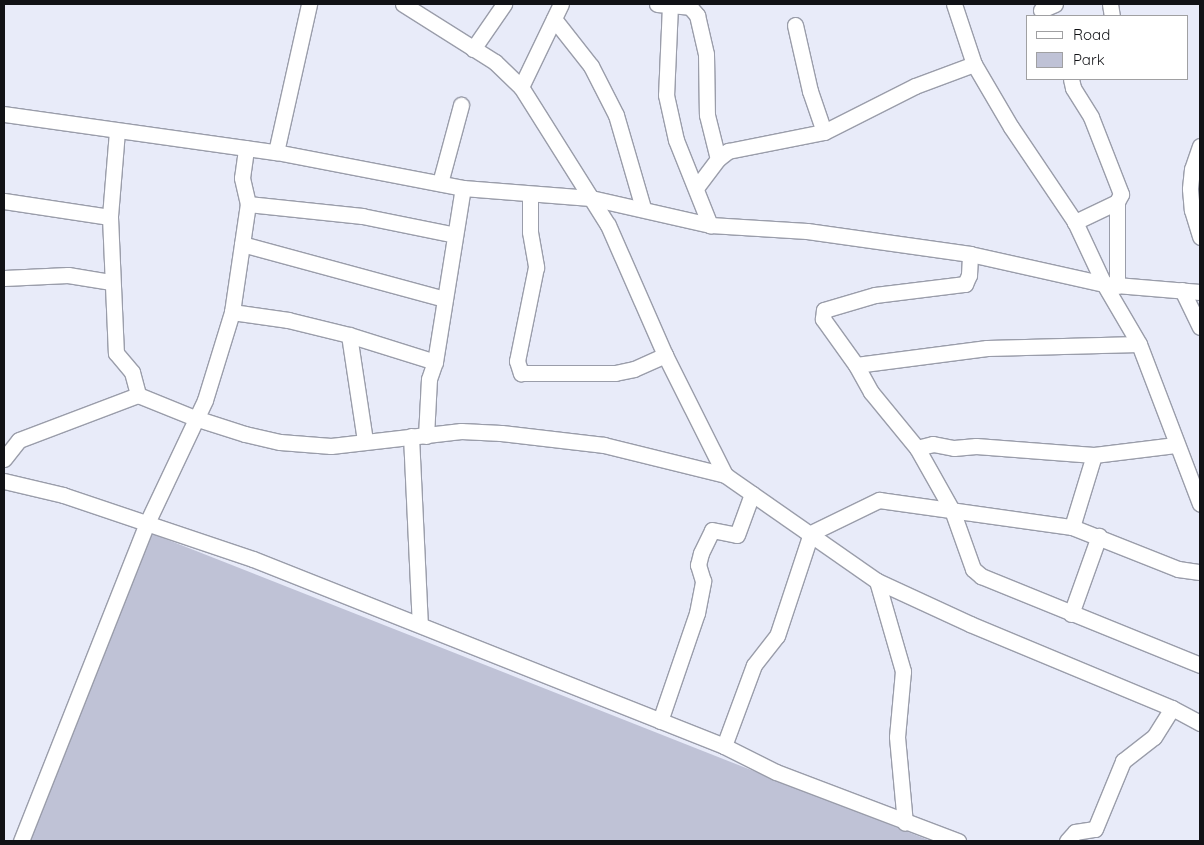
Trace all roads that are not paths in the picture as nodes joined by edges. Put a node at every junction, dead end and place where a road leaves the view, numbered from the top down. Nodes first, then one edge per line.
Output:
1 (309, 4) edge
2 (403, 4) edge
3 (504, 4) edge
4 (561, 4) edge
5 (663, 4) edge
6 (954, 4) edge
7 (1055, 4) edge
8 (1041, 10) dead end
9 (554, 18) junction
10 (796, 26) dead end
11 (473, 49) junction
12 (974, 64) junction
13 (1071, 80) edge
14 (521, 87) junction
15 (461, 105) dead end
16 (4, 114) edge
17 (117, 131) junction
18 (824, 132) junction
19 (1200, 146) edge
20 (246, 148) junction
21 (276, 152) junction
22 (718, 159) junction
23 (440, 183) junction
24 (463, 188) junction
25 (696, 188) junction
26 (1195, 188) edge
27 (530, 194) junction
28 (591, 198) junction
29 (4, 201) edge
30 (1117, 202) junction
31 (248, 204) junction
32 (643, 208) junction
33 (110, 217) junction
34 (1075, 222) junction
35 (710, 225) junction
36 (454, 235) junction
37 (1200, 237) edge
38 (242, 244) junction
39 (970, 254) junction
40 (4, 278) edge
41 (111, 282) junction
42 (1111, 285) junction
43 (1182, 290) junction
44 (1200, 292) edge
45 (445, 299) junction
46 (232, 312) junction
47 (1200, 327) edge
48 (349, 335) junction
49 (1139, 344) junction
50 (665, 355) junction
51 (435, 362) junction
52 (856, 365) junction
53 (138, 395) junction
54 (195, 418) junction
55 (419, 436) junction
56 (19, 440) junction
57 (4, 441) edge
58 (365, 441) junction
59 (1175, 445) junction
60 (917, 448) junction
61 (1094, 455) junction
62 (4, 460) edge
63 (726, 475) junction
64 (4, 481) edge
65 (752, 494) junction
66 (1200, 504) edge
67 (952, 510) junction
68 (146, 526) junction
69 (1072, 527) junction
70 (811, 533) junction
71 (1099, 536) junction
72 (1200, 572) edge
73 (877, 581) junction
74 (1071, 614) junction
75 (420, 624) junction
76 (1200, 665) edge
77 (1172, 708) junction
78 (660, 721) junction
79 (1200, 723) edge
80 (724, 746) junction
81 (905, 823) junction
82 (21, 841) edge
83 (958, 841) edge
84 (1067, 841) edge

1 - 21 street
2 - 11 street
3 - 11 street
4 - 9 street
5 - 22 street
5 - 25 street
6 - 12 street
7 - 8 street
9 - 14 street
9 - 32 street
10 - 18 street
11 - 14 street
12 - 18 street
12 - 34 street
13 - 30 street
14 - 28 street
15 - 23 street
16 - 17 street
17 - 20 street
17 - 33 street
18 - 22 street
19 - 26 street
20 - 21 street
20 - 31 street
21 - 23 street
22 - 25 street
23 - 24 street
24 - 27 street
24 - 36 street
25 - 35 street
26 - 37 street
27 - 28 street
27 - 50 street
28 - 32 street
28 - 50 street
29 - 33 street
30 - 34 street
30 - 42 street
31 - 36 street
31 - 38 street
32 - 35 street
33 - 41 street
34 - 42 street
35 - 39 street
36 - 45 street
38 - 45 street
38 - 46 street
39 - 42 street
39 - 52 street
40 - 41 street
41 - 53 street
42 - 43 street
42 - 49 street
43 - 44 street
43 - 47 street
45 - 51 street
46 - 48 street
46 - 54 street
48 - 51 street
48 - 58 street
49 - 52 street
49 - 59 street
50 - 63 street
51 - 55 street
52 - 60 street
53 - 54 street
53 - 56 street
54 - 58 street
54 - 68 street
55 - 58 street
55 - 63 street
55 - 75 street
56 - 57 street
56 - 62 street
59 - 61 street
59 - 66 street
60 - 61 street
60 - 67 street
61 - 69 street
63 - 65 street
64 - 68 street
65 - 70 street
65 - 78 street
67 - 69 street
67 - 70 street
67 - 74 street
68 - 75 street
68 - 82 street
69 - 71 street
70 - 73 street
70 - 80 street
71 - 72 street
71 - 74 street
73 - 77 street
73 - 81 street
74 - 76 street
75 - 78 street
77 - 79 street
77 - 84 street
78 - 80 street
80 - 81 street
81 - 83 street

